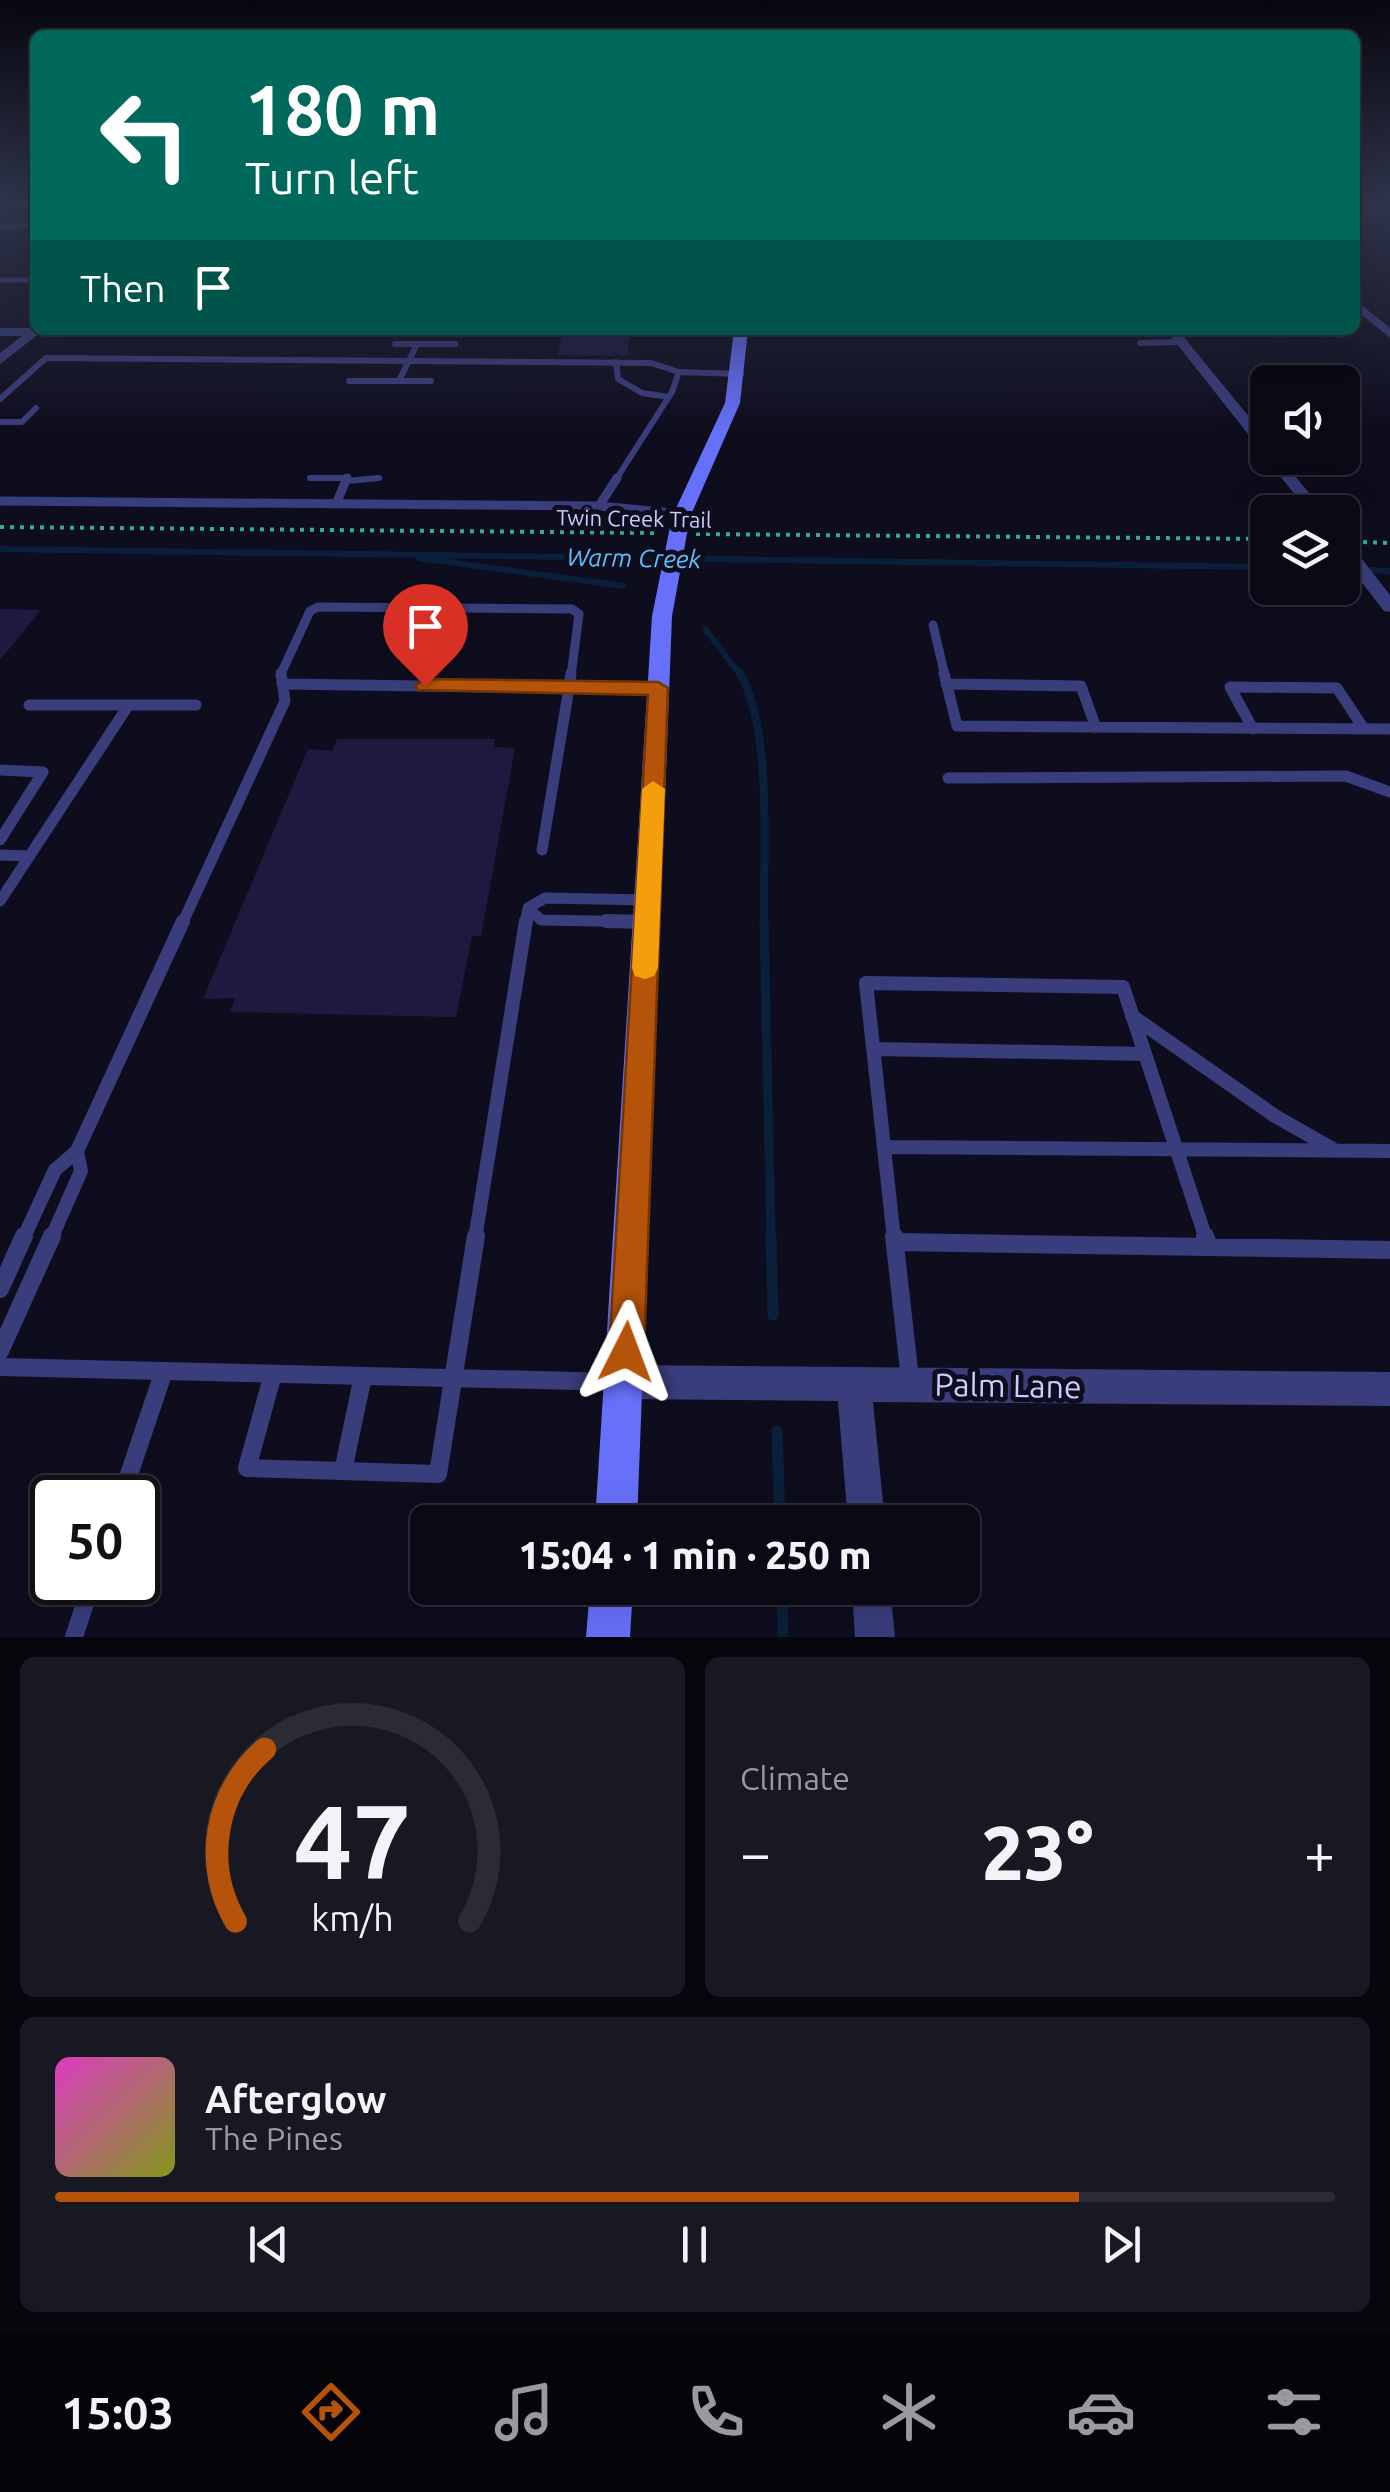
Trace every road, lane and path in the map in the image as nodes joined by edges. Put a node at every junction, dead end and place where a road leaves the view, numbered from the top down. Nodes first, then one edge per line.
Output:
1 (1360, 308) edge
2 (30, 331) edge
3 (0, 332) edge
4 (30, 334) edge
5 (1390, 334) edge
6 (741, 335) edge
7 (1177, 336) edge
8 (1140, 343) dead end
9 (395, 344) dead end
10 (418, 344) junction
11 (455, 344) dead end
12 (6, 350) edge
13 (0, 360) edge
14 (410, 360) junction
15 (616, 362) junction
16 (678, 372) junction
17 (740, 374) junction
18 (349, 381) dead end
19 (399, 381) junction
20 (430, 382) dead end
21 (668, 397) junction
22 (0, 399) edge
23 (36, 408) dead end
24 (0, 422) edge
25 (22, 422) junction
26 (1250, 427) edge
27 (9, 434) dead end
28 (1288, 475) edge
29 (310, 478) dead end
30 (348, 478) junction
31 (379, 478) dead end
32 (1303, 495) edge
33 (0, 501) edge
34 (336, 504) junction
35 (599, 506) junction
36 (683, 514) junction
37 (0, 527) edge
38 (675, 537) junction
39 (1250, 539) edge
40 (1360, 568) edge
41 (1384, 600) edge
42 (933, 625) dead end
43 (282, 684) junction
44 (946, 684) junction
45 (569, 688) junction
46 (658, 688) junction
47 (196, 705) dead end
48 (29, 706) dead end
49 (128, 706) junction
50 (1096, 728) junction
51 (1254, 728) junction
52 (1364, 729) junction
53 (1390, 729) edge
54 (0, 770) edge
55 (948, 778) dead end
56 (1390, 792) edge
57 (0, 840) edge
58 (542, 850) dead end
59 (0, 855) edge
60 (30, 856) junction
61 (0, 901) edge
62 (528, 908) junction
63 (648, 911) junction
64 (1132, 1016) junction
65 (874, 1049) junction
66 (1146, 1054) junction
67 (885, 1147) junction
68 (1177, 1149) junction
69 (1336, 1150) junction
70 (77, 1151) junction
71 (1390, 1151) edge
72 (895, 1242) junction
73 (1208, 1247) junction
74 (1390, 1250) edge
75 (0, 1289) edge
76 (0, 1351) edge
77 (0, 1368) edge
78 (164, 1371) junction
79 (272, 1374) junction
80 (363, 1376) junction
81 (451, 1378) junction
82 (625, 1382) junction
83 (854, 1383) junction
84 (911, 1384) junction
85 (1390, 1389) edge
86 (342, 1471) junction
87 (129, 1475) edge
88 (617, 1505) edge
89 (865, 1505) edge
90 (84, 1605) edge
91 (611, 1605) edge
92 (872, 1605) edge
93 (74, 1637) edge
94 (608, 1637) edge
95 (875, 1637) edge

1 - 5 street
2 - 3 street
4 - 12 street
6 - 17 main road
7 - 8 lane
7 - 26 street
9 - 10 lane
10 - 11 lane
10 - 14 lane
12 - 13 street
14 - 15 lane
14 - 19 lane
14 - 22 lane
15 - 16 lane
15 - 21 lane
16 - 17 lane
16 - 21 lane
17 - 36 main road
18 - 19 lane
19 - 20 lane
21 - 35 lane
23 - 25 lane
24 - 25 lane
25 - 27 lane
28 - 32 street
29 - 30 lane
30 - 31 lane
30 - 34 lane
33 - 34 lane
34 - 35 lane
35 - 36 lane
36 - 38 main road
37 - 38 path, Twin Creek Trail
38 - 39 path, Twin Creek Trail
38 - 46 main road
40 - 41 street
42 - 44 lane
43 - 45 lane
43 - 45 lane
43 - 70 lane
44 - 50 lane
44 - 50 lane
45 - 46 lane
45 - 58 lane
46 - 63 main road
47 - 49 lane
48 - 49 lane
49 - 60 lane
50 - 51 lane
51 - 52 lane
51 - 52 lane
52 - 53 lane
54 - 57 lane
55 - 56 lane
59 - 60 lane
60 - 61 lane
62 - 63 lane
62 - 63 lane
62 - 81 lane
63 - 82 main road
64 - 65 lane
64 - 66 lane
64 - 69 lane
65 - 66 lane
65 - 67 lane
66 - 68 lane
67 - 68 lane
67 - 72 lane
68 - 69 lane
68 - 73 lane
69 - 71 lane
70 - 75 lane
70 - 76 lane
72 - 73 lane
72 - 84 lane
73 - 74 lane
77 - 78 lane
78 - 79 lane
78 - 87 lane
79 - 80 lane
79 - 86 lane
80 - 81 lane
80 - 86 lane
81 - 82 lane
81 - 86 lane
82 - 83 street, Palm Lane
82 - 88 main road
83 - 84 street, Palm Lane
83 - 89 street
84 - 85 street, Palm Lane
90 - 93 lane
91 - 94 main road
92 - 95 street

